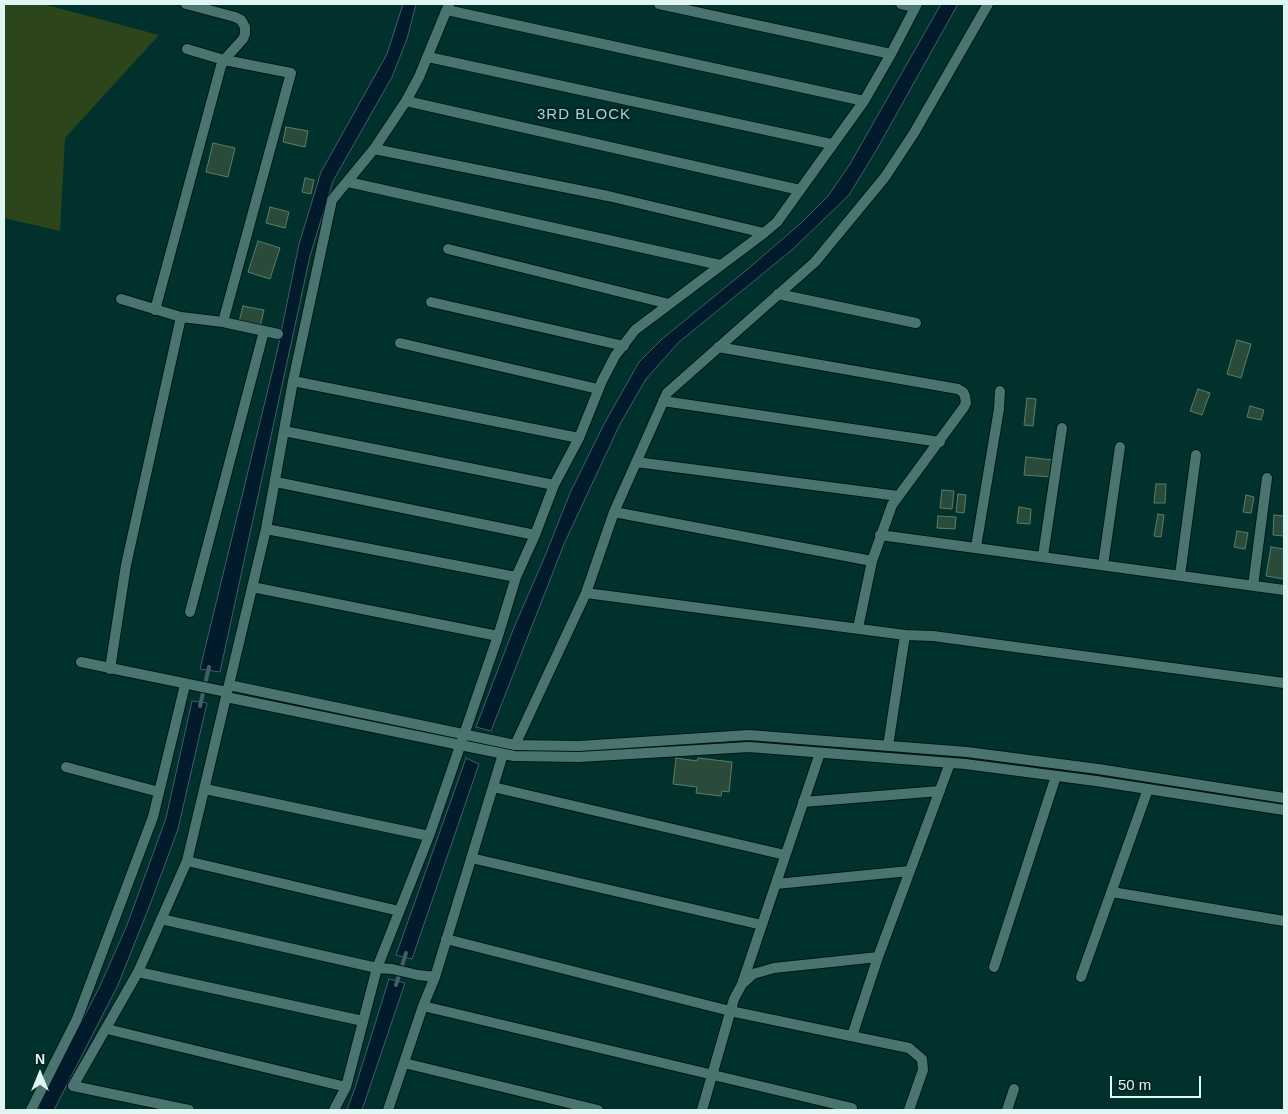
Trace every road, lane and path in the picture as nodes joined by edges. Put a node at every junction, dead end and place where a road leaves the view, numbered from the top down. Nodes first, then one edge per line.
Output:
1 (186, 4) edge
2 (659, 4) edge
3 (901, 4) edge
4 (988, 4) edge
5 (916, 5) edge
6 (448, 7) edge
7 (187, 49) dead end
8 (891, 54) junction
9 (428, 57) junction
10 (224, 60) junction
11 (406, 101) junction
12 (864, 101) junction
13 (831, 144) junction
14 (374, 149) junction
15 (348, 182) junction
16 (800, 190) junction
17 (764, 233) junction
18 (448, 249) dead end
19 (720, 265) junction
20 (778, 294) junction
21 (121, 299) dead end
22 (431, 302) dead end
23 (669, 304) junction
24 (155, 310) junction
25 (182, 318) junction
26 (223, 322) junction
27 (916, 323) dead end
28 (264, 331) junction
29 (278, 334) dead end
30 (400, 343) dead end
31 (624, 346) junction
32 (718, 347) junction
33 (293, 381) junction
34 (598, 389) junction
35 (1000, 391) dead end
36 (663, 400) junction
37 (1062, 428) dead end
38 (284, 431) junction
39 (578, 438) junction
40 (940, 442) junction
41 (1120, 447) dead end
42 (1196, 455) dead end
43 (636, 462) junction
44 (1267, 478) dead end
45 (276, 482) junction
46 (554, 485) junction
47 (898, 496) junction
48 (614, 512) junction
49 (266, 529) junction
50 (535, 535) junction
51 (880, 535) junction
52 (976, 547) junction
53 (1043, 556) junction
54 (872, 561) junction
55 (1103, 564) junction
56 (1180, 576) junction
57 (516, 577) junction
58 (1253, 586) junction
59 (252, 587) junction
60 (1284, 590) edge
61 (586, 593) junction
62 (190, 612) dead end
63 (858, 628) junction
64 (905, 635) junction
65 (498, 636) junction
66 (81, 662) dead end
67 (110, 669) junction
68 (1284, 682) edge
69 (190, 685) junction
70 (227, 691) junction
71 (465, 734) junction
72 (515, 745) junction
73 (461, 746) junction
74 (888, 746) junction
75 (820, 753) junction
76 (503, 754) junction
77 (950, 763) junction
78 (66, 767) dead end
79 (1056, 776) junction
80 (493, 787) junction
81 (205, 789) junction
82 (1148, 789) junction
83 (940, 791) junction
84 (159, 792) junction
85 (1284, 798) edge
86 (804, 802) junction
87 (1284, 810) edge
88 (429, 836) junction
89 (785, 855) junction
90 (471, 858) junction
91 (187, 861) junction
92 (910, 871) junction
93 (776, 884) junction
94 (1112, 892) junction
95 (399, 911) junction
96 (161, 919) junction
97 (1284, 921) edge
98 (762, 925) junction
99 (446, 939) junction
100 (878, 957) junction
101 (994, 967) dead end
102 (377, 968) junction
103 (138, 972) junction
104 (435, 977) junction
105 (1082, 978) dead end
106 (742, 984) junction
107 (423, 1006) junction
108 (730, 1011) junction
109 (363, 1021) junction
110 (107, 1029) junction
111 (852, 1036) junction
112 (404, 1063) junction
113 (346, 1087) junction
114 (1014, 1089) dead end
115 (852, 1108) dead end
116 (31, 1110) edge
117 (189, 1110) edge
118 (334, 1110) edge
119 (388, 1110) edge
120 (598, 1110) edge
121 (702, 1110) edge
122 (909, 1110) edge
123 (1007, 1110) edge

1 - 10 street
2 - 8 street
3 - 5 street
4 - 20 street
5 - 8 street
6 - 9 street
6 - 12 street
7 - 10 street
8 - 12 street
9 - 11 street
9 - 13 street
10 - 24 street
10 - 26 street
11 - 14 street
11 - 16 street
12 - 13 street
13 - 16 street
14 - 15 street
14 - 17 street
15 - 19 street
15 - 33 street
16 - 17 street
17 - 19 street
18 - 23 street
19 - 23 street
20 - 27 street
20 - 32 street
21 - 24 street
22 - 31 street
23 - 31 street
24 - 25 street
25 - 26 street
25 - 67 street
26 - 28 street
28 - 29 street
28 - 62 street
30 - 34 street
31 - 34 street
32 - 36 street
32 - 40 street
33 - 38 street
33 - 39 street
34 - 39 street
35 - 52 street
36 - 40 street
36 - 43 street
37 - 53 street
38 - 45 street
38 - 46 street
39 - 46 street
40 - 47 street
41 - 55 street
42 - 56 street
43 - 47 street
43 - 48 street
44 - 58 street
45 - 49 street
45 - 50 street
46 - 50 street
47 - 51 street
48 - 54 street
48 - 61 street
49 - 57 street
49 - 59 street
50 - 57 street
51 - 52 street
51 - 54 street
52 - 53 street
53 - 55 street
54 - 63 street
55 - 56 street
56 - 58 street
57 - 65 street
58 - 60 street
59 - 65 street
59 - 70 street
61 - 63 street
61 - 72 street
63 - 64 street
64 - 68 street
64 - 74 street
65 - 71 street
66 - 67 street
67 - 69 street
69 - 70 street
69 - 84 street
70 - 71 street
70 - 73 street
70 - 81 street
71 - 72 street
71 - 73 street
72 - 74 street
73 - 76 street
73 - 88 street
74 - 85 street
75 - 76 street
75 - 77 street
75 - 86 street
76 - 80 street
77 - 79 street
77 - 83 street
78 - 84 street
79 - 82 street
79 - 101 street
80 - 89 street
80 - 90 street
81 - 88 street
81 - 91 street
82 - 87 street
82 - 94 street
83 - 86 street
83 - 92 street
84 - 116 street
86 - 89 street
88 - 95 street
89 - 93 street
90 - 98 street
90 - 99 street
91 - 95 street
91 - 96 street
92 - 93 street
92 - 100 street
93 - 98 street
94 - 97 street
94 - 105 street
95 - 102 street
96 - 102 street
96 - 103 street
98 - 106 street
99 - 104 street
99 - 108 street
100 - 106 street
100 - 111 street
102 - 104 street
102 - 109 street
103 - 109 street
103 - 110 street
104 - 107 street
106 - 108 street
107 - 112 street
107 - 115 street
108 - 111 street
108 - 121 street
109 - 113 street
110 - 113 street
110 - 117 street
111 - 122 street
112 - 119 street
112 - 120 street
113 - 118 street
114 - 123 street

